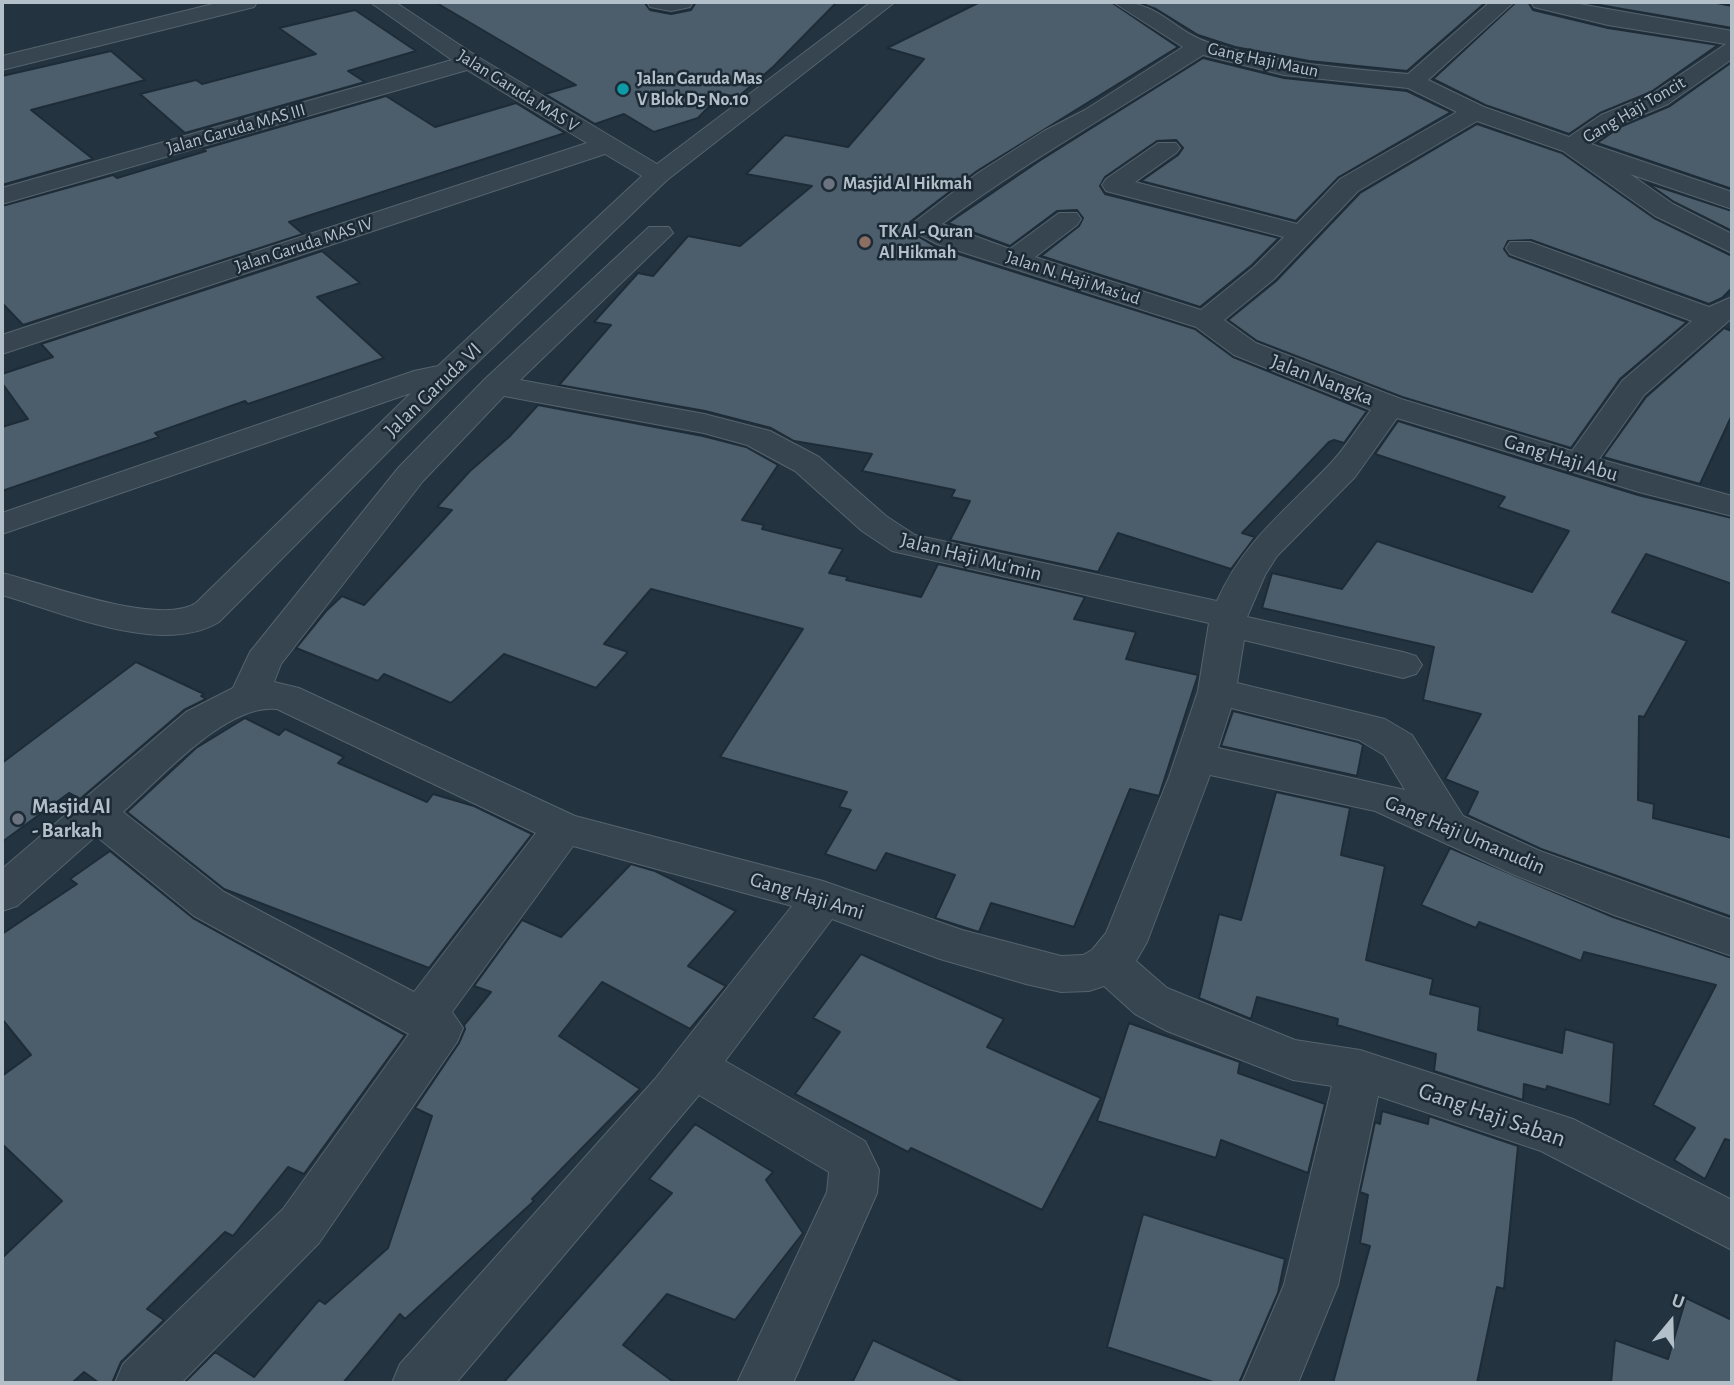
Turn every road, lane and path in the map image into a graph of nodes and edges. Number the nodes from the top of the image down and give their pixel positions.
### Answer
1 (172, 2) edge
2 (246, 2) edge
3 (381, 2) edge
4 (658, 2) edge
5 (682, 2) edge
6 (884, 2) edge
7 (1124, 2) edge
8 (1499, 2) edge
9 (1542, 2) edge
10 (1732, 38) edge
11 (8, 40) edge
12 (1199, 47) junction
13 (1732, 48) edge
14 (470, 62) junction
15 (2, 63) edge
16 (1413, 81) junction
17 (1475, 113) junction
18 (606, 145) junction
19 (1572, 146) junction
20 (1167, 148) dead end
21 (658, 175) junction
22 (2, 196) edge
23 (1732, 201) edge
24 (1068, 219) dead end
25 (659, 233) dead end
26 (1301, 233) junction
27 (1732, 244) edge
28 (1520, 248) dead end
29 (1015, 259) junction
30 (1722, 312) edge
31 (1206, 321) junction
32 (2, 345) edge
33 (447, 374) junction
34 (497, 385) junction
35 (1390, 406) junction
36 (1579, 464) junction
37 (1732, 506) edge
38 (2, 524) edge
39 (2, 584) edge
40 (1228, 620) junction
41 (1403, 665) dead end
42 (1217, 691) junction
43 (250, 695) junction
44 (1194, 757) junction
45 (95, 811) junction
46 (563, 828) junction
47 (1449, 828) junction
48 (2, 894) edge
49 (823, 898) junction
50 (1731, 937) edge
51 (1108, 963) junction
52 (421, 1018) junction
53 (693, 1067) junction
54 (1360, 1070) junction
55 (1732, 1226) edge
56 (143, 1383) edge
57 (420, 1383) edge
58 (765, 1383) edge
59 (1270, 1383) edge

1 - 11 street
2 - 15 street
3 - 14 street, Jalan Garuda MAS V
4 - 5 street
6 - 21 street, Jalan Garuda VI
7 - 12 street, Gang Haji Maun
8 - 16 street
9 - 10 street
12 - 16 street, Gang Haji Maun
12 - 29 street, Jalan N. Haji Mas'ud
13 - 19 street, Gang Haji Toncit
14 - 18 street, Jalan Garuda MAS V
14 - 22 street, Jalan Garuda MAS III
16 - 17 street
17 - 19 street
17 - 26 street
18 - 21 street, Jalan Garuda MAS V
18 - 32 street, Jalan Garuda MAS IV
19 - 23 street, Gang Haji Toncit
19 - 27 street
20 - 26 street
21 - 33 street, Jalan Garuda VI
24 - 29 street
25 - 34 street
26 - 31 street
28 - 30 street
29 - 31 street, Jalan N. Haji Mas'ud
30 - 36 street
31 - 35 street, Jalan Nangka
33 - 38 street
33 - 39 street, Jalan Garuda VI
34 - 40 street, Jalan Haji Mu'min
34 - 43 street
35 - 36 street, Gang Haji Abu
35 - 40 street, Jalan Nangka
36 - 37 street, Gang Haji Abu
40 - 41 street, Jalan Haji Mu'min
40 - 42 street, Jalan Nangka
42 - 44 street, Jalan Nangka
42 - 47 street
43 - 45 street
43 - 46 street, Gang Haji Ami
44 - 47 street, Gang Haji Umanudin
44 - 51 street, Jalan Nangka
45 - 48 street
45 - 52 street
46 - 49 street, Gang Haji Ami
46 - 52 street
47 - 50 street, Gang Haji Umanudin
49 - 51 street, Gang Haji Ami
49 - 53 street
51 - 54 street
52 - 56 street
53 - 57 street
53 - 58 street
54 - 55 street, Gang Haji Saban
54 - 59 street

